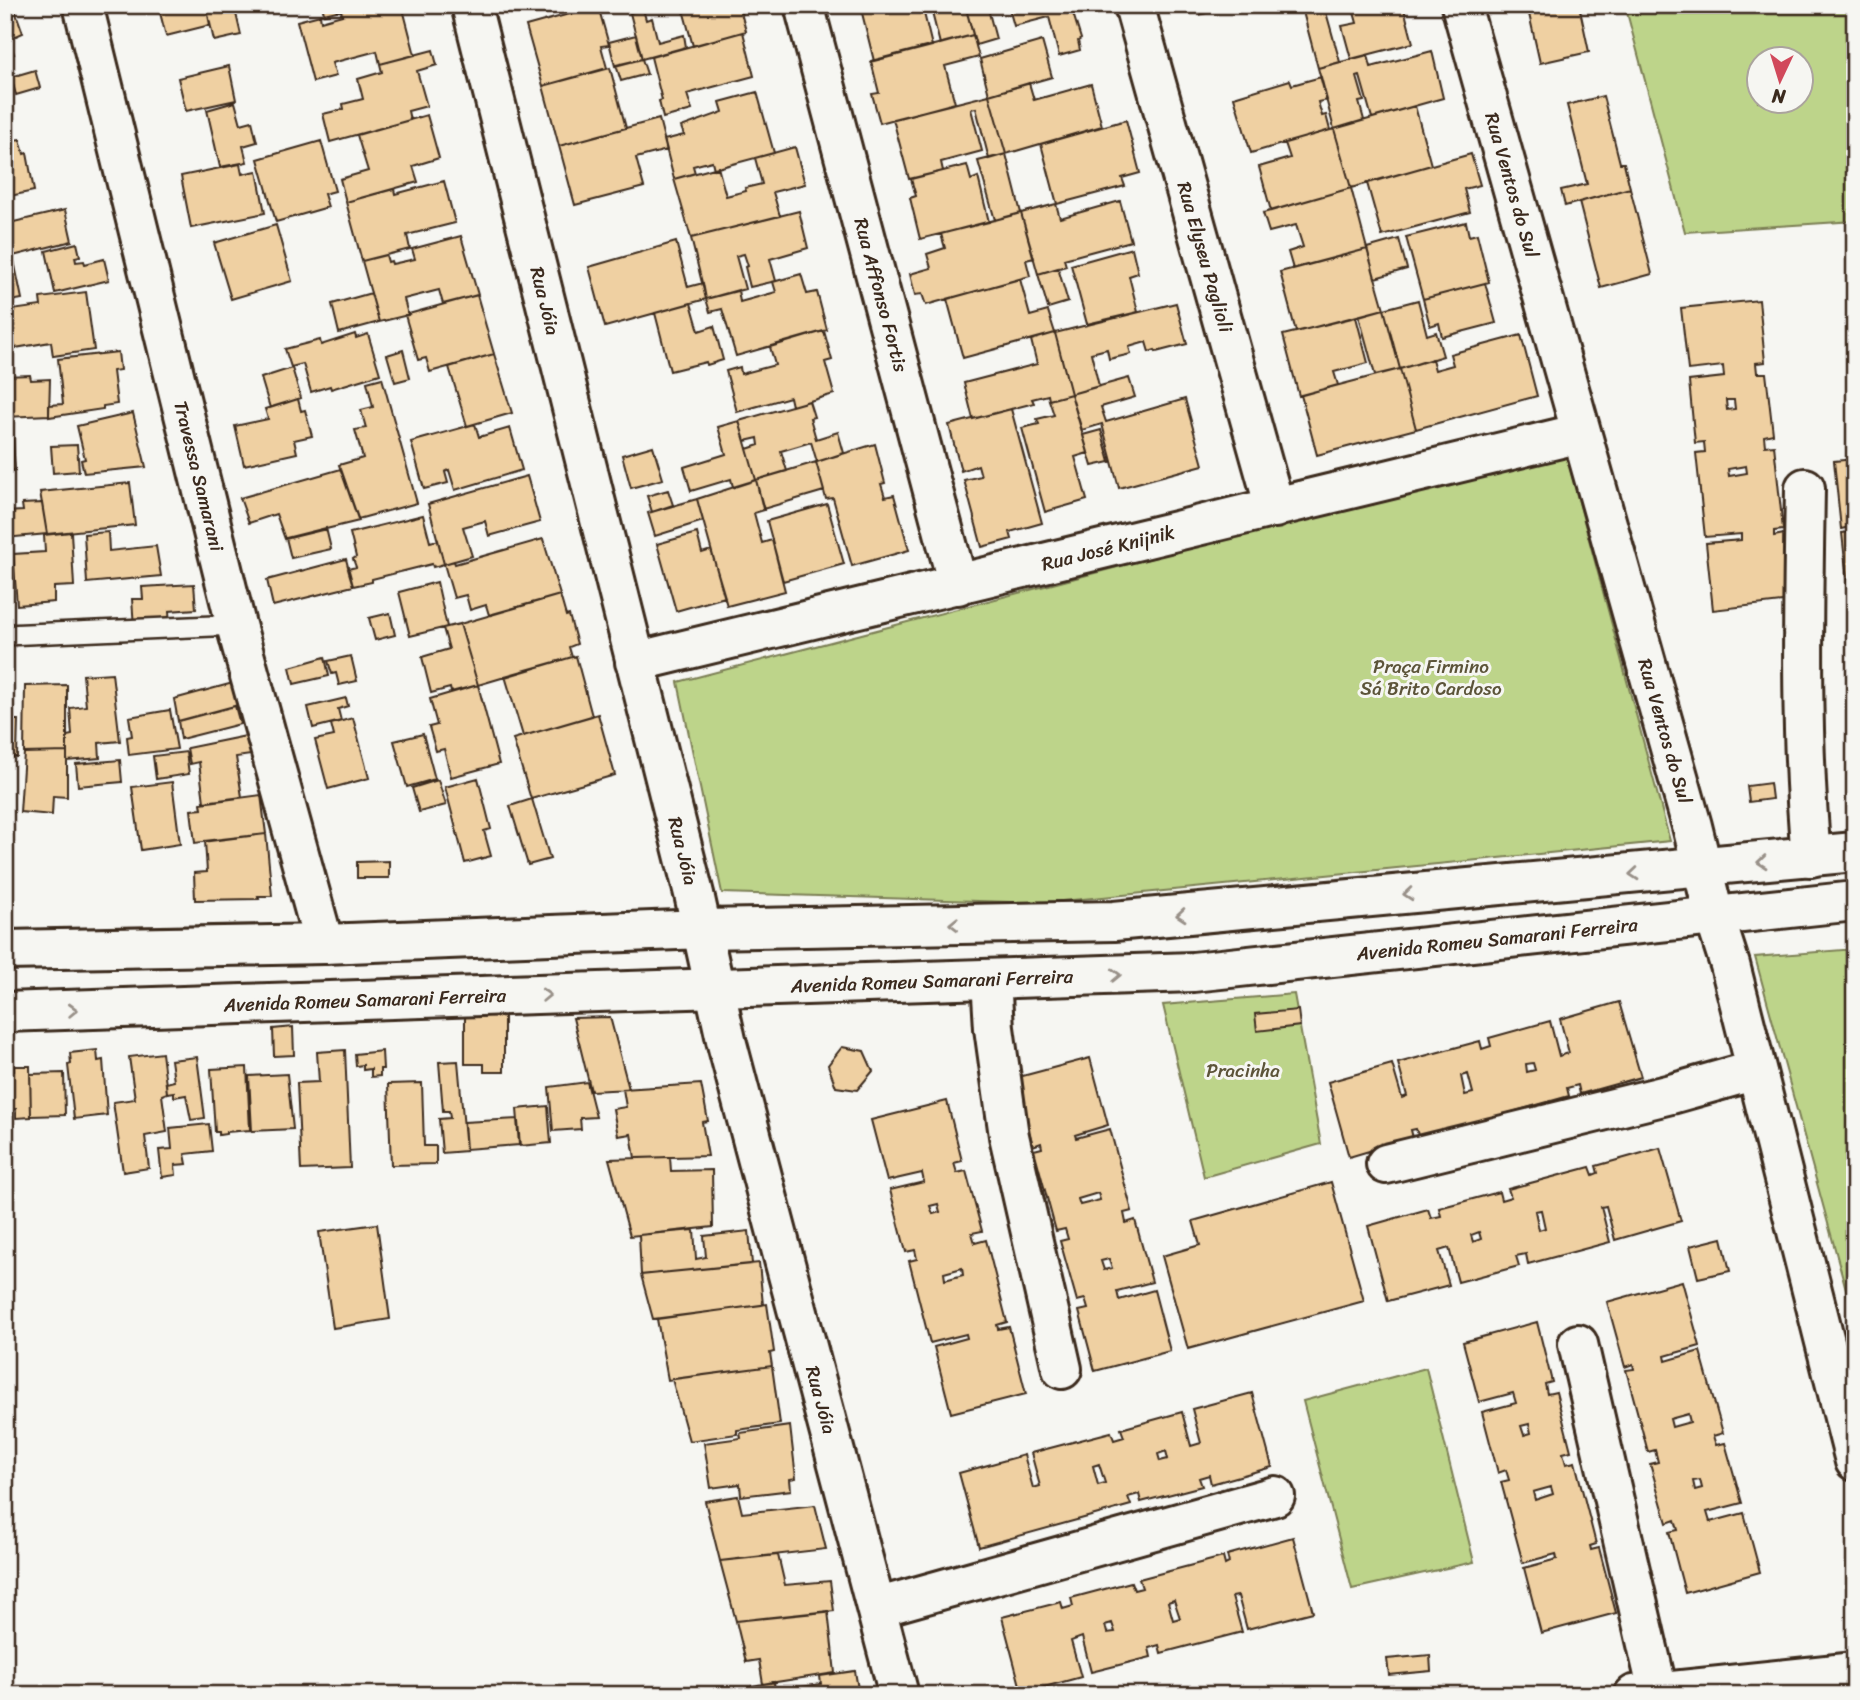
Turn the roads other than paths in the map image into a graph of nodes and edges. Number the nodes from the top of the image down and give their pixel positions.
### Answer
1 (83, 5) edge
2 (471, 5) edge
3 (804, 5) edge
4 (1135, 5) edge
5 (1461, 5) edge
6 (1581, 433) junction
7 (1805, 488) dead end
8 (1275, 508) junction
9 (958, 585) junction
10 (236, 625) junction
11 (5, 635) edge
12 (635, 662) junction
13 (1855, 852) edge
14 (1811, 857) junction
15 (1702, 867) junction
16 (1855, 901) edge
17 (1714, 915) junction
18 (703, 929) junction
19 (324, 944) junction
20 (5, 950) edge
21 (991, 979) junction
22 (714, 989) junction
23 (5, 1012) edge
24 (1756, 1070) junction
25 (1386, 1164) dead end
26 (1578, 1344) dead end
27 (1062, 1369) dead end
28 (1855, 1461) edge
29 (1275, 1496) dead end
30 (876, 1608) junction
31 (1855, 1672) edge
32 (1645, 1693) edge
33 (899, 1695) edge

1 - 10 street, Travessa Samarani
2 - 12 street, Rua Jóia
3 - 9 street, Rua Affonso Fortis
4 - 8 street, Rua Elyseu Paglioli
5 - 6 street, Rua Ventos do Sul
6 - 8 street, Rua José Knijnik
6 - 15 street, Rua Ventos do Sul
7 - 14 street
8 - 9 street, Rua José Knijnik
9 - 12 street, Rua José Knijnik
10 - 11 lane
10 - 19 street, Travessa Samarani
12 - 18 street, Rua Jóia
13 - 14 street
14 -> 15 street
15 - 17 street, Rua Ventos do Sul
15 -> 18 street
16 - 17 street, Avenida Romeu Samarani Ferreira
21 -> 17 street, Avenida Romeu Samarani Ferreira
17 - 24 street, Rua Ventos do Sul
18 - 19 street
18 - 22 street, Rua Jóia
19 - 20 street
21 - 22 street, Avenida Romeu Samarani Ferreira
21 - 27 street
23 -> 22 street, Avenida Romeu Samarani Ferreira
22 - 30 street, Rua Jóia
24 - 25 street
24 - 28 street, Rua Ventos do Sul
26 - 32 street
29 - 30 street
30 - 33 street, Rua Jóia
31 - 32 street

